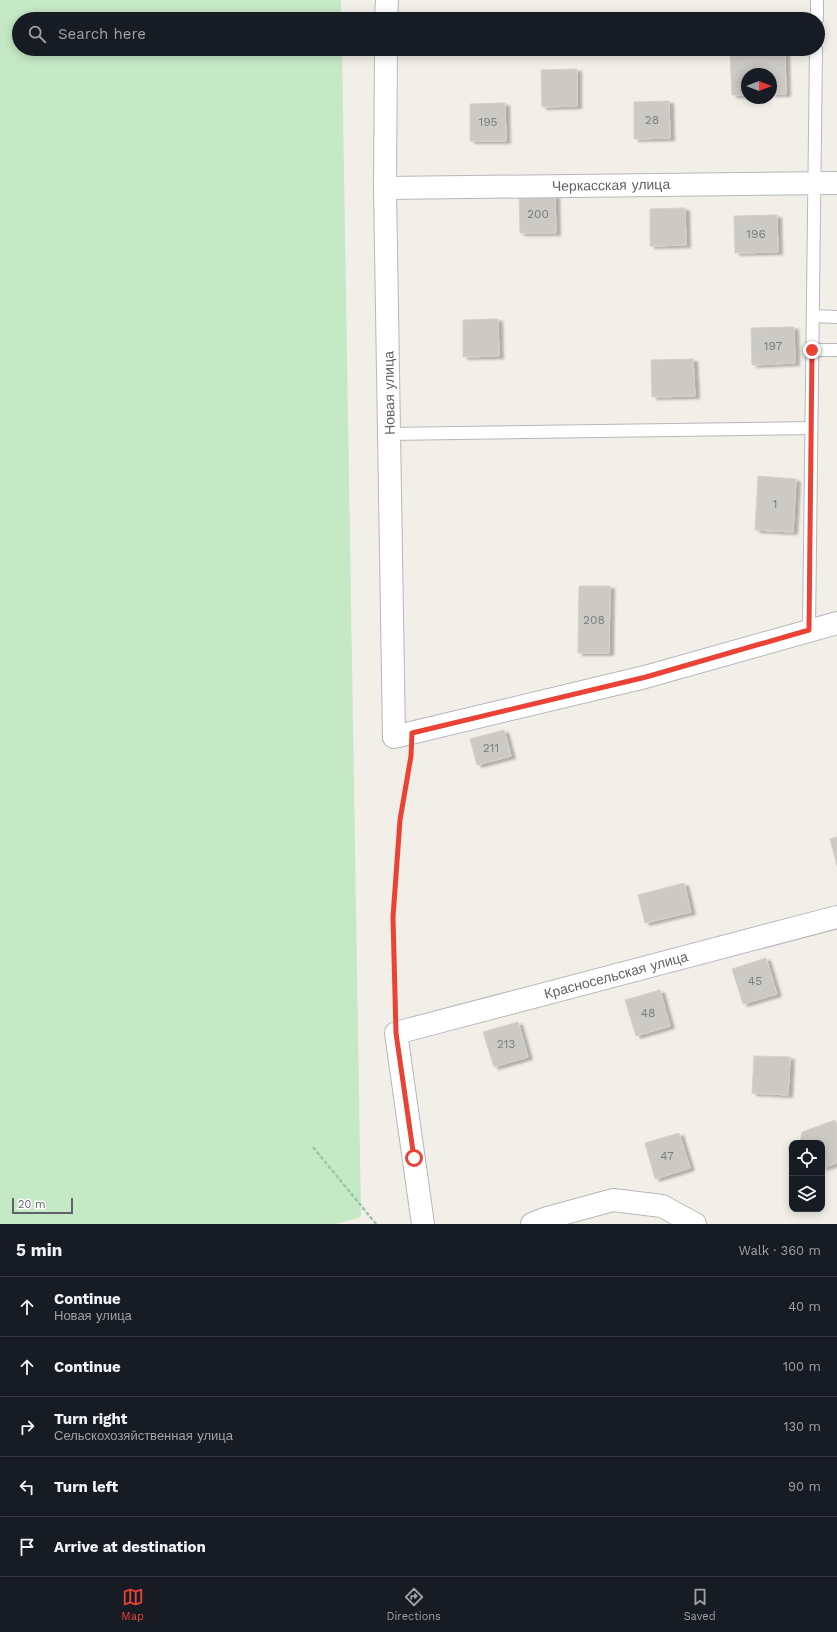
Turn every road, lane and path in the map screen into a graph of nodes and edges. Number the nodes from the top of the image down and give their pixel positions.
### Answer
1 (387, 0) edge
2 (817, 0) edge
3 (386, 12) edge
4 (817, 12) edge
5 (386, 56) edge
6 (816, 56) edge
7 (815, 183) junction
8 (837, 183) edge
9 (385, 188) junction
10 (813, 316) junction
11 (837, 317) edge
12 (812, 350) junction
13 (837, 350) edge
14 (811, 428) junction
15 (389, 434) junction
16 (837, 623) edge
17 (809, 630) junction
18 (403, 735) junction
19 (837, 917) edge
20 (396, 1033) junction
21 (313, 1147) dead end
22 (376, 1224) edge
23 (423, 1224) edge
24 (532, 1224) edge
25 (695, 1224) edge

1 - 3 street
2 - 4 lane
5 - 9 street, Новая улица
6 - 7 lane
7 - 8 street, Черкасская улица
7 - 9 street, Черкасская улица
7 - 10 lane
9 - 15 street, Новая улица
10 - 11 lane
10 - 12 lane
12 - 13 lane
12 - 14 lane
14 - 15 lane
14 - 17 lane
15 - 18 street, Новая улица
16 - 17 street
17 - 18 street
18 - 20 path
19 - 20 street, Красносельская улица
20 - 23 street
21 - 22 path
24 - 25 street

